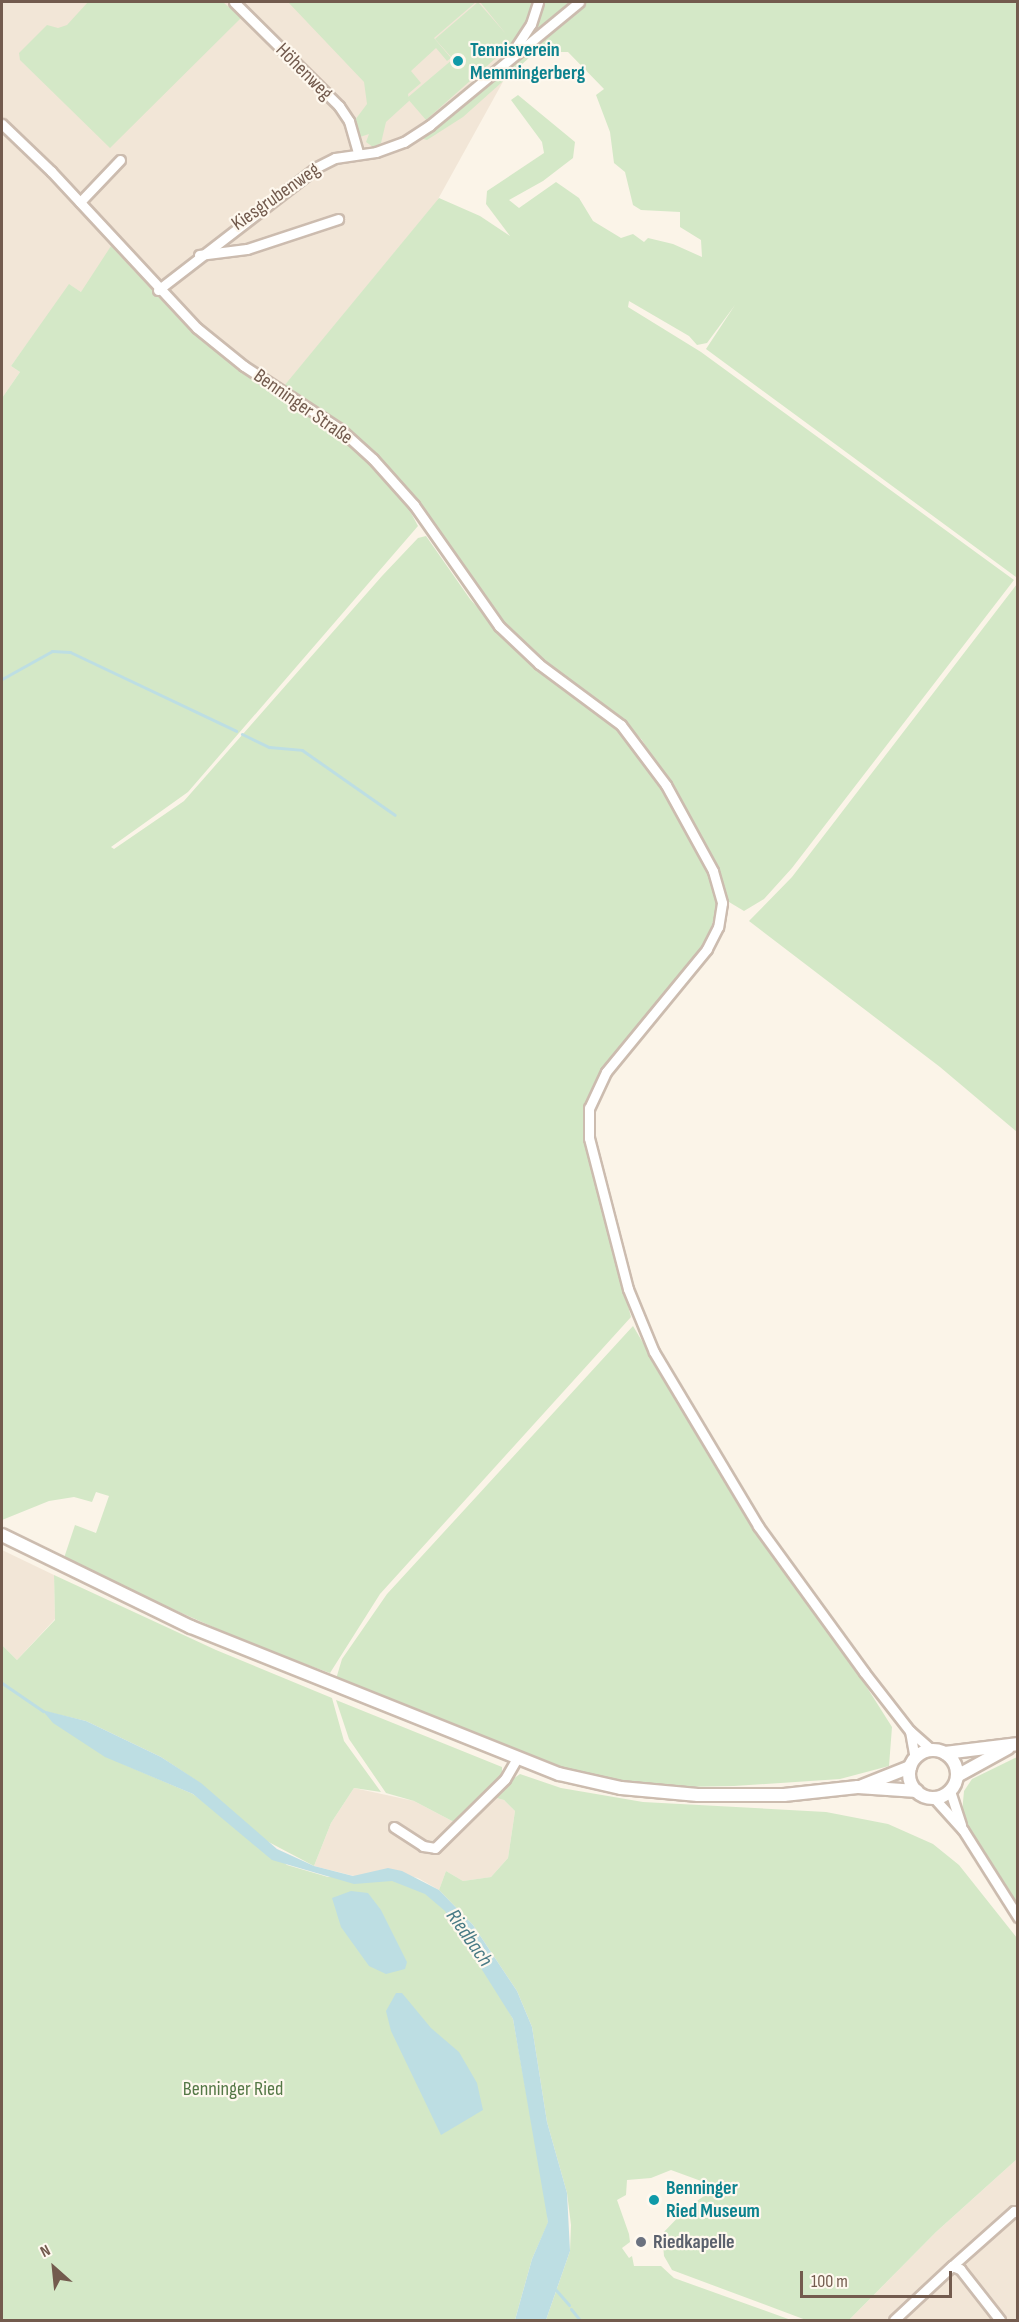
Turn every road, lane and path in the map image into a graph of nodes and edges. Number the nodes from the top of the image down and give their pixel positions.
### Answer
1 (234, 2) edge
2 (538, 2) edge
3 (579, 2) edge
4 (509, 56) junction
5 (2, 124) edge
6 (358, 152) junction
7 (120, 160) dead end
8 (80, 202) junction
9 (339, 219) dead end
10 (200, 255) junction
11 (158, 290) junction
12 (2, 1535) edge
13 (910, 1731) junction
14 (1014, 1745) edge
15 (932, 1750) junction
16 (945, 1753) junction
17 (516, 1760) junction
18 (913, 1762) junction
19 (957, 1776) junction
20 (858, 1788) junction
21 (917, 1791) junction
22 (950, 1791) junction
23 (934, 1798) junction
24 (394, 1827) dead end
25 (963, 1830) junction
26 (1017, 1917) edge
27 (1017, 2213) edge
28 (950, 2268) junction
29 (894, 2320) edge
30 (1000, 2320) edge

1 - 6 street, Höhenweg
2 - 4 street
3 - 4 street, Kiesgrubenweg
4 - 6 street, Kiesgrubenweg
5 - 8 street, Benninger Straße
6 - 10 street, Kiesgrubenweg
7 - 8 street
8 - 11 street, Benninger Straße
9 - 10 street
10 - 11 street, Kiesgrubenweg
11 - 13 street, Benninger Straße
12 - 17 main road
13 - 15 street
13 - 18 street
14 - 16 main road
14 - 19 main road
15 - 16 main road
15 - 18 main road
16 - 19 main road
17 - 20 main road
17 - 24 street
18 - 20 main road
18 - 21 main road
19 - 22 main road
20 - 21 main road
21 - 23 main road
22 - 23 main road
22 - 25 street
23 - 25 street
25 - 26 street
27 - 28 street
28 - 29 street
28 - 30 street

